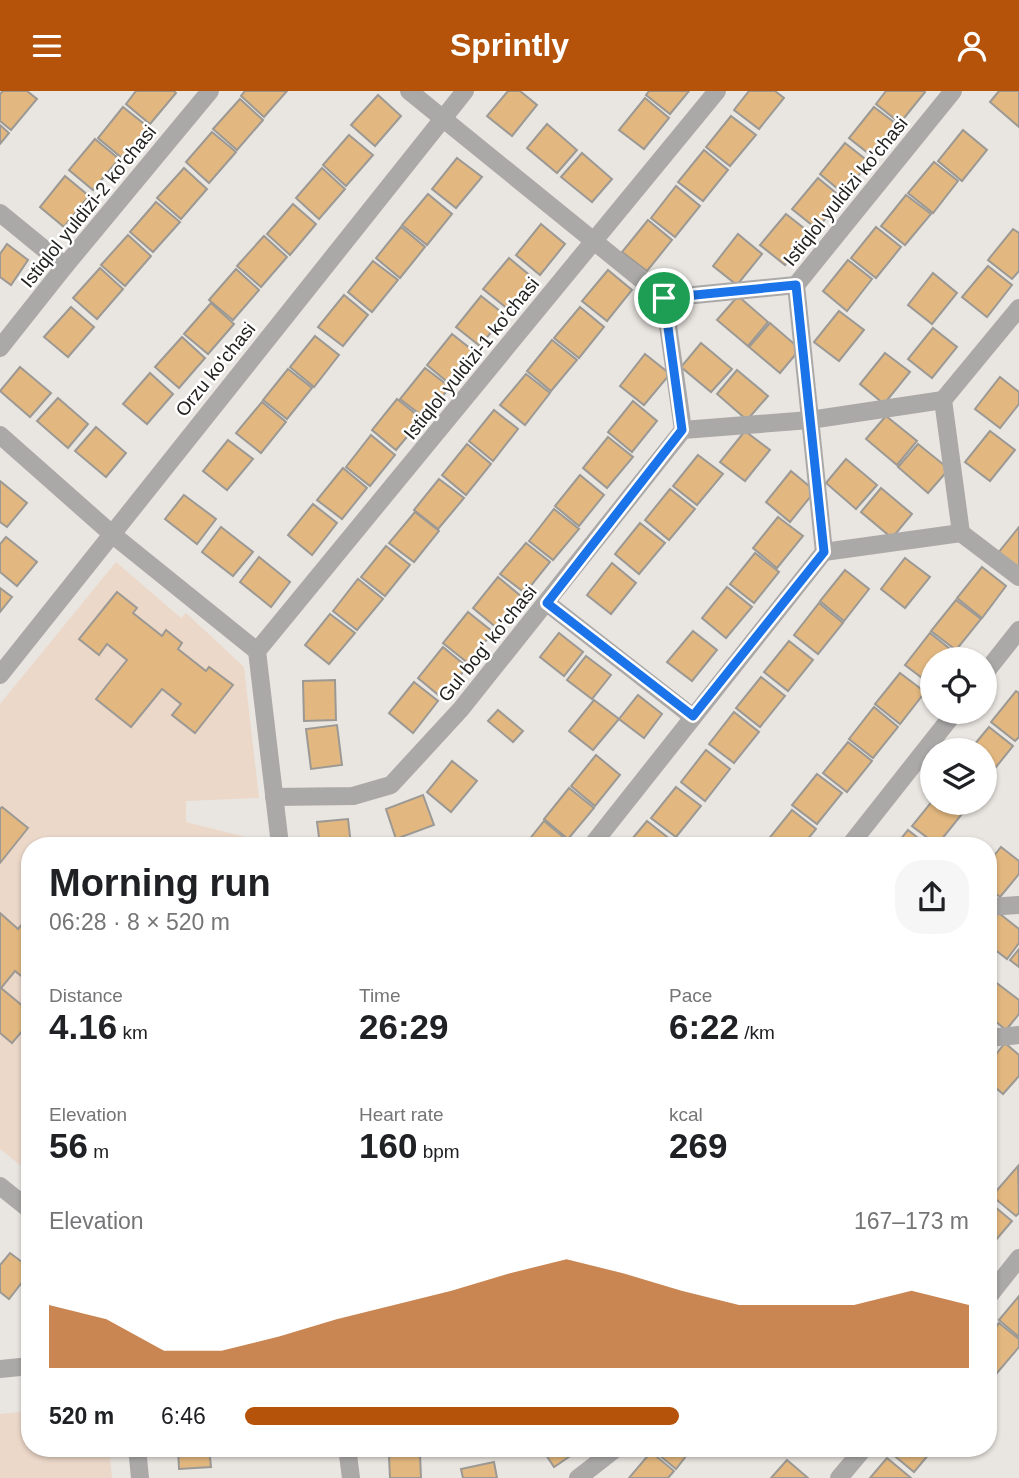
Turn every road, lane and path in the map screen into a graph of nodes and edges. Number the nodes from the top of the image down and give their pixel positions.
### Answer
1 (210, 91) edge
2 (408, 91) edge
3 (465, 91) edge
4 (717, 91) edge
5 (953, 91) edge
6 (443, 118) junction
7 (0, 212) edge
8 (593, 241) junction
9 (65, 266) junction
10 (796, 285) junction
11 (664, 298) junction
12 (1019, 308) edge
13 (0, 348) edge
14 (943, 400) junction
15 (810, 420) junction
16 (682, 430) junction
17 (0, 435) edge
18 (961, 533) junction
19 (113, 535) junction
20 (824, 552) junction
21 (1019, 577) edge
22 (547, 603) junction
23 (1019, 630) edge
24 (257, 651) junction
25 (997, 658) edge
26 (0, 675) edge
27 (693, 716) junction
28 (946, 724) edge
29 (274, 797) junction
30 (279, 837) edge
31 (598, 837) edge
32 (856, 837) edge
33 (1019, 905) edge
34 (997, 906) edge
35 (1019, 1035) edge
36 (997, 1037) edge
37 (0, 1186) edge
38 (21, 1203) edge
39 (1019, 1258) edge
40 (997, 1286) edge
41 (21, 1367) edge
42 (0, 1369) edge
43 (138, 1457) edge
44 (348, 1457) edge
45 (605, 1457) edge
46 (857, 1457) edge
47 (140, 1478) edge
48 (351, 1478) edge
49 (579, 1478) edge
50 (839, 1478) edge

1 - 9 street, Istiqlol yuldizi-2 ko'chasi
2 - 6 street
3 - 6 street, Orzu ko'chasi
4 - 8 street, Istiqlol yuldizi-1 ko'chasi
5 - 10 street, Istiqlol yuldizi ko'chasi
6 - 8 street
6 - 19 street, Orzu ko'chasi
7 - 9 street
8 - 11 street
8 - 24 street, Istiqlol yuldizi-1 ko'chasi
9 - 13 street, Istiqlol yuldizi-2 ko'chasi
10 - 11 street
10 - 15 street
11 - 16 street
12 - 14 street
14 - 15 street
14 - 18 street
15 - 16 street
15 - 20 street
16 - 22 street, Gul bog' ko'chasi
17 - 19 street
18 - 20 street
18 - 21 street
19 - 24 street
19 - 26 street, Orzu ko'chasi
20 - 27 street
22 - 27 street
22 - 29 street, Gul bog' ko'chasi
23 - 25 street
24 - 29 street
27 - 31 street
28 - 32 street
29 - 30 street
33 - 34 street
35 - 36 street
37 - 38 street
39 - 40 street
41 - 42 street
43 - 47 street
44 - 48 street
45 - 49 street
46 - 50 street

